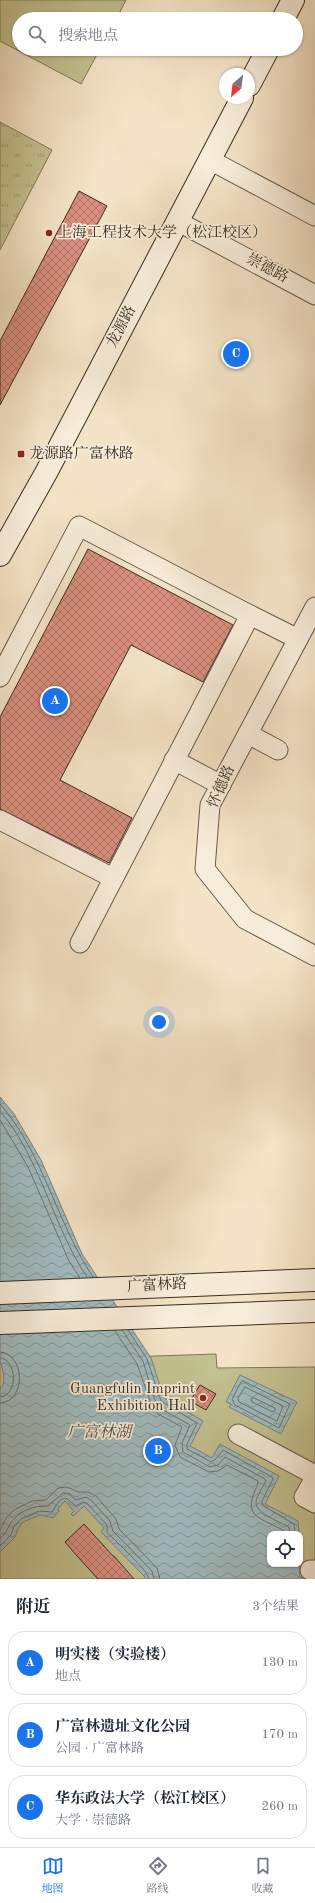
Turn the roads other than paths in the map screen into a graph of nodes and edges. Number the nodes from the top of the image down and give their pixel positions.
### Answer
1 (293, 0) edge
2 (287, 12) edge
3 (264, 56) edge
4 (255, 74) edge
5 (239, 104) edge
6 (210, 160) junction
7 (315, 216) edge
8 (177, 221) junction
9 (315, 294) edge
10 (0, 555) edge
11 (315, 607) edge
12 (250, 615) junction
13 (298, 639) junction
14 (0, 677) edge
15 (248, 734) junction
16 (278, 750) dead end
17 (174, 760) junction
18 (221, 785) junction
19 (0, 820) edge
20 (113, 878) junction
21 (80, 943) dead end
22 (315, 956) edge
23 (315, 1280) edge
24 (0, 1294) edge
25 (315, 1311) edge
26 (0, 1323) edge
27 (238, 1434) dead end
28 (315, 1475) edge
29 (315, 1478) edge
30 (315, 1503) edge

1 - 2 main road
3 - 4 main road
5 - 6 main road, 龙源路
6 - 7 street
6 - 8 main road, 龙源路
8 - 9 street, 崇德路
8 - 10 main road, 龙源路
11 - 13 street, 怀德路
12 - 13 street
12 - 14 street
12 - 17 street
13 - 15 street, 怀德路
15 - 16 street
15 - 18 street, 怀德路
17 - 18 street
17 - 20 street
18 - 22 street, 怀德路
19 - 20 street
20 - 21 street
23 - 24 main road, 广富林路
25 - 26 main road, 广富林路
27 - 28 street
29 - 30 street

